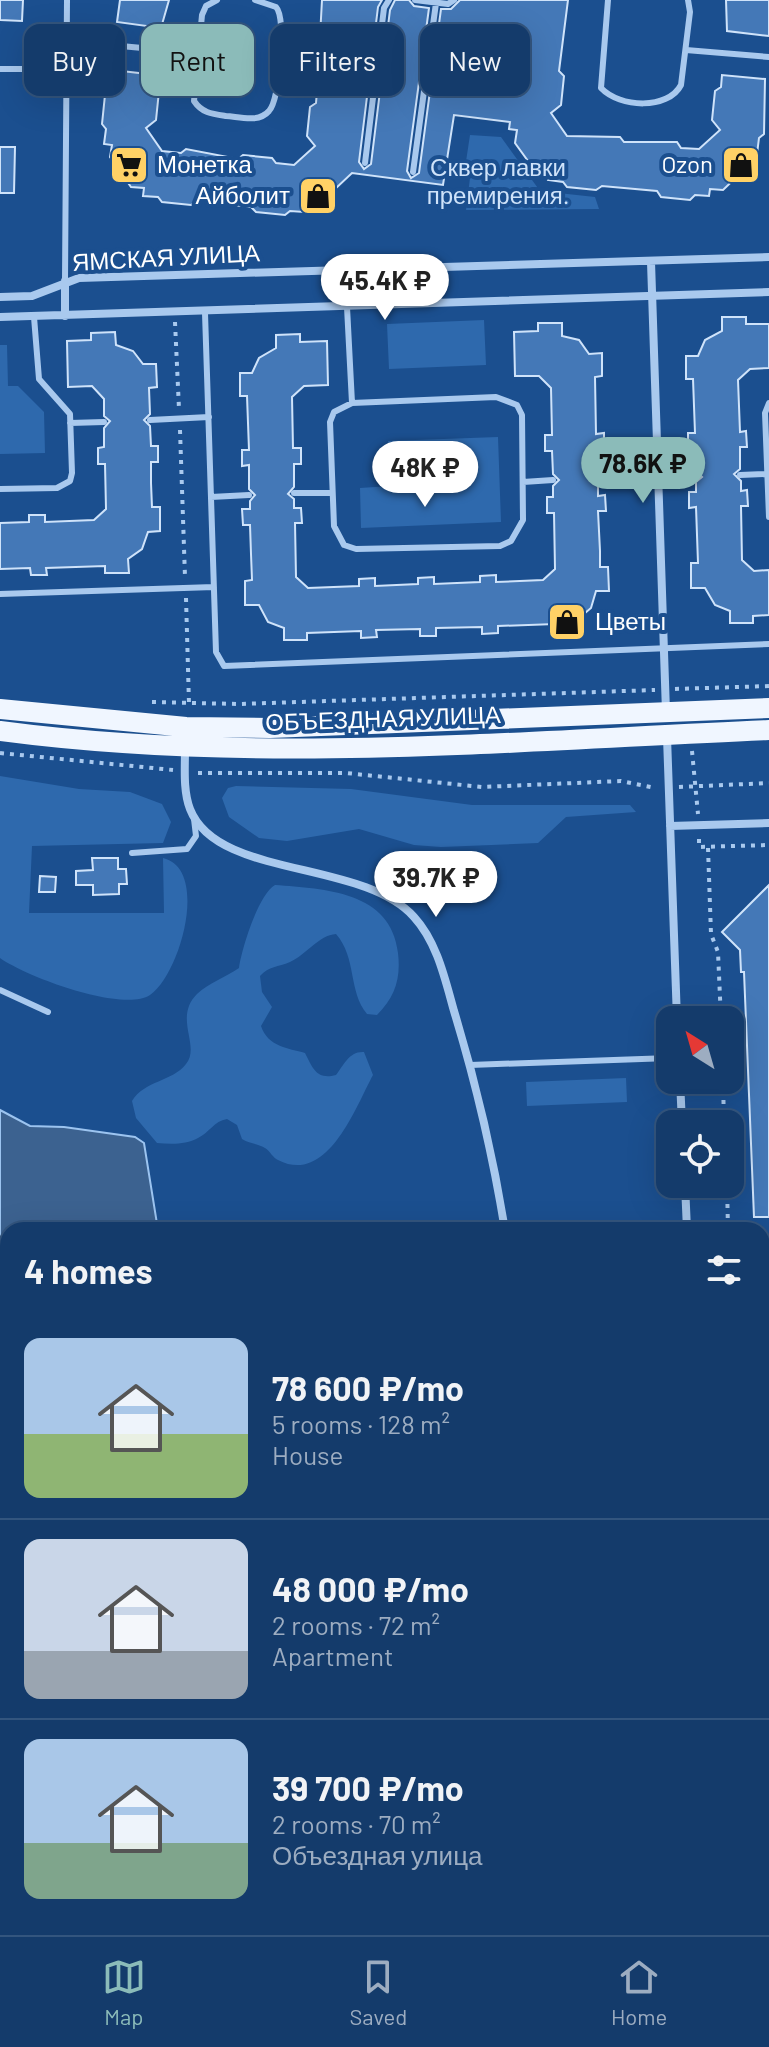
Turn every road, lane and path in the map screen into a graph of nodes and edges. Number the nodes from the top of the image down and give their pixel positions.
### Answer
1 (67, 0) edge
2 (217, 0) edge
3 (255, 0) edge
4 (389, 0) edge
5 (417, 0) edge
6 (454, 0) edge
7 (608, 0) edge
8 (688, 0) edge
9 (436, 3) junction
10 (67, 24) edge
11 (201, 24) edge
12 (686, 50) junction
13 (769, 57) edge
14 (0, 69) edge
15 (24, 69) edge
16 (67, 96) edge
17 (195, 96) edge
18 (365, 163) dead end
19 (413, 172) dead end
20 (769, 257) edge
21 (651, 262) junction
22 (65, 281) junction
23 (769, 292) edge
24 (0, 297) edge
25 (652, 297) junction
26 (347, 307) junction
27 (205, 313) junction
28 (174, 314) junction
29 (65, 316) junction
30 (0, 317) edge
31 (34, 317) junction
32 (352, 403) junction
33 (769, 403) edge
34 (209, 417) junction
35 (179, 418) junction
36 (150, 420) dead end
37 (104, 422) dead end
38 (70, 423) junction
39 (766, 474) junction
40 (740, 475) dead end
41 (696, 476) dead end
42 (658, 477) junction
43 (598, 479) dead end
44 (553, 480) dead end
45 (523, 482) junction
46 (0, 489) edge
47 (294, 493) dead end
48 (332, 493) junction
49 (249, 495) dead end
50 (211, 497) junction
51 (769, 517) edge
52 (214, 587) junction
53 (185, 588) junction
54 (0, 594) edge
55 (769, 644) edge
56 (663, 648) junction
57 (769, 686) edge
58 (665, 690) junction
59 (150, 702) dead end
60 (189, 704) junction
61 (769, 708) edge
62 (0, 709) edge
63 (666, 713) junction
64 (186, 727) junction
65 (769, 730) edge
66 (0, 731) edge
67 (667, 734) junction
68 (185, 749) junction
69 (0, 753) edge
70 (185, 772) junction
71 (769, 783) edge
72 (668, 788) junction
73 (193, 815) junction
74 (769, 823) edge
75 (670, 826) junction
76 (708, 847) dead end
77 (132, 853) dead end
78 (0, 990) edge
79 (676, 1006) edge
80 (720, 1006) edge
81 (48, 1012) dead end
82 (656, 1058) edge
83 (470, 1065) junction
84 (686, 1198) edge
85 (727, 1198) edge
86 (503, 1222) edge
87 (687, 1222) edge
88 (728, 1222) edge

1 - 10 lane
2 - 11 lane
3 - 17 lane
4 - 18 lane
5 - 9 lane
6 - 9 lane
7 - 12 lane
8 - 12 lane
9 - 19 lane
12 - 13 lane
14 - 15 lane
16 - 22 lane
20 - 21 street, ЯМСКАЯ УЛИЦА
21 - 22 street, ЯМСКАЯ УЛИЦА
21 - 25 street
22 - 24 street, ЯМСКАЯ УЛИЦА
22 - 29 street
23 - 25 street
25 - 26 street
25 - 42 street
26 - 27 street
26 - 32 lane
27 - 28 street
27 - 34 lane
28 - 29 street
28 - 35 path
29 - 31 street
30 - 31 street
31 - 38 lane
32 - 45 lane
32 - 48 lane
33 - 39 lane
34 - 35 lane
34 - 50 lane
35 - 36 lane
35 - 53 path
37 - 38 lane
38 - 46 lane
39 - 40 lane
39 - 51 lane
41 - 42 lane
42 - 43 lane
42 - 56 street
44 - 45 lane
45 - 48 lane
47 - 48 lane
49 - 50 lane
50 - 52 lane
52 - 53 lane
52 - 56 lane
53 - 54 lane
53 - 60 path
55 - 56 lane
56 - 58 street
57 - 58 path
58 - 60 path
58 - 63 street
59 - 60 path
61 - 63 main road, ОБЪЕЗДНАЯ УЛИЦА
62 - 64 main road, ОБЪЕЗДНАЯ УЛИЦА
63 - 64 main road, ОБЪЕЗДНАЯ УЛИЦА
63 - 67 main road
64 - 68 main road
65 - 67 main road, ОБЪЕЗДНАЯ УЛИЦА
66 - 68 main road, ОБЪЕЗДНАЯ УЛИЦА
67 - 68 main road, ОБЪЕЗДНАЯ УЛИЦА
67 - 72 street
68 - 70 street
69 - 70 path
70 - 72 path
70 - 73 street
71 - 72 path
72 - 75 street
73 - 77 lane
73 - 83 street
74 - 75 street
75 - 79 street
76 - 80 path
78 - 81 lane
82 - 83 lane
83 - 86 street
84 - 87 street
85 - 88 path

